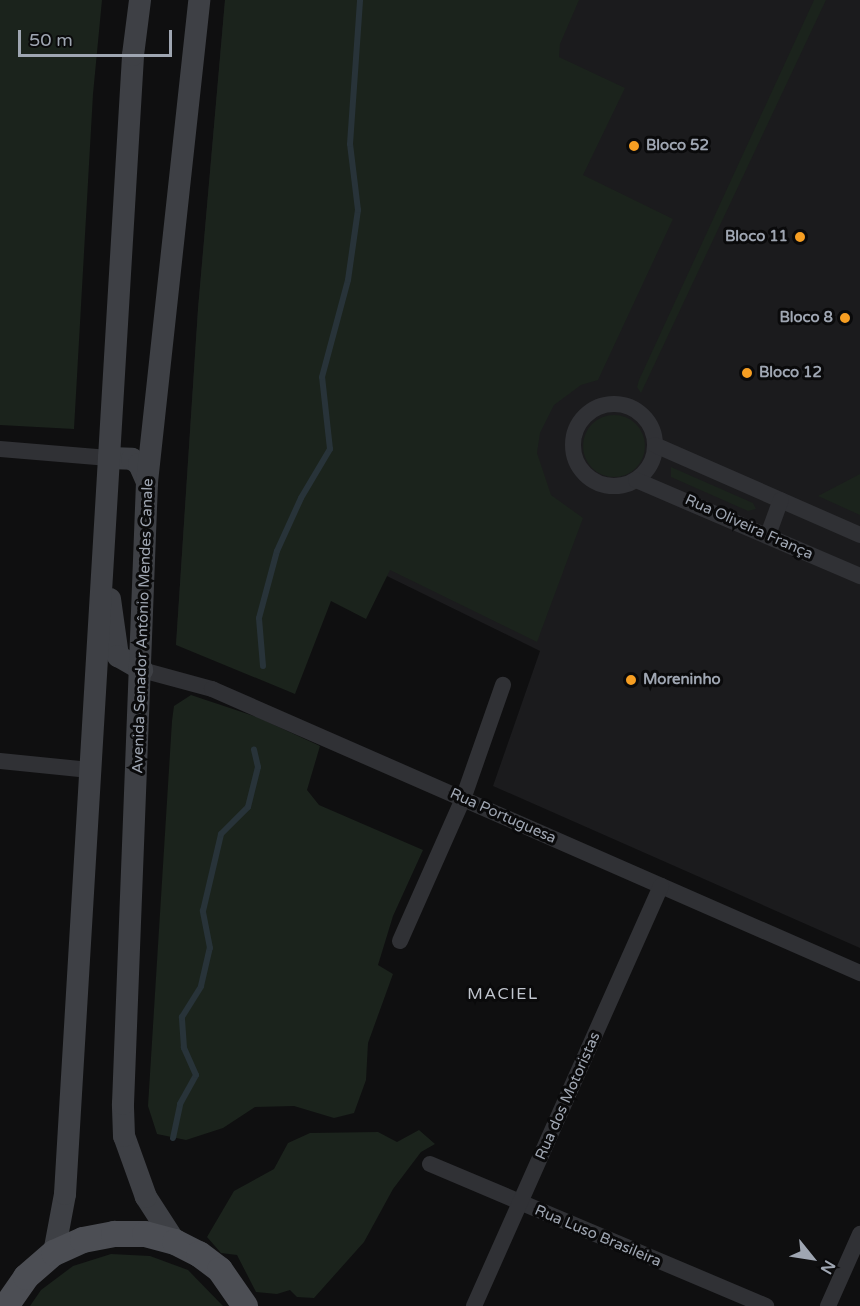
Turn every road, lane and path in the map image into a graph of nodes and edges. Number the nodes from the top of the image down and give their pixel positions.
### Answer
1 (140, 0) edge
2 (199, 0) edge
3 (655, 445) junction
4 (0, 448) edge
5 (109, 458) junction
6 (636, 480) junction
7 (147, 483) junction
8 (781, 500) junction
9 (768, 535) junction
10 (860, 535) edge
11 (103, 572) junction
12 (860, 576) edge
13 (142, 670) junction
14 (502, 685) dead end
15 (0, 760) edge
16 (90, 770) junction
17 (463, 799) junction
18 (661, 886) junction
19 (400, 941) dead end
20 (860, 973) edge
21 (430, 1164) dead end
22 (520, 1203) junction
23 (860, 1234) edge
24 (175, 1242) junction
25 (54, 1254) junction
26 (26, 1277) junction
27 (0, 1286) edge
28 (6, 1306) edge
29 (246, 1306) edge
30 (474, 1306) edge
31 (766, 1306) edge
32 (828, 1306) edge

1 - 5 main road
2 - 7 main road, Avenida Senador Antônio Mendes Canale
3 - 6 street
3 - 6 street
3 - 8 street
4 - 5 street
5 - 7 main road
5 - 11 main road
6 - 9 street, Rua Oliveira França
7 - 13 main road, Avenida Senador Antônio Mendes Canale
8 - 9 street
8 - 10 street
9 - 12 street, Rua Oliveira França
11 - 13 main road
11 - 16 main road
13 - 17 street, Rua Portuguesa
13 - 24 main road, Avenida Senador Antônio Mendes Canale
14 - 17 street
15 - 16 street
16 - 25 main road
17 - 18 street, Rua Portuguesa
17 - 19 street
18 - 20 street, Rua Portuguesa
18 - 22 street, Rua dos Motoristas
21 - 22 street, Rua Luso Brasileira
22 - 30 street, Rua dos Motoristas
22 - 31 street, Rua Luso Brasileira
23 - 32 street
24 - 25 main road
24 - 29 main road
25 - 26 main road
26 - 27 main road
26 - 28 main road

